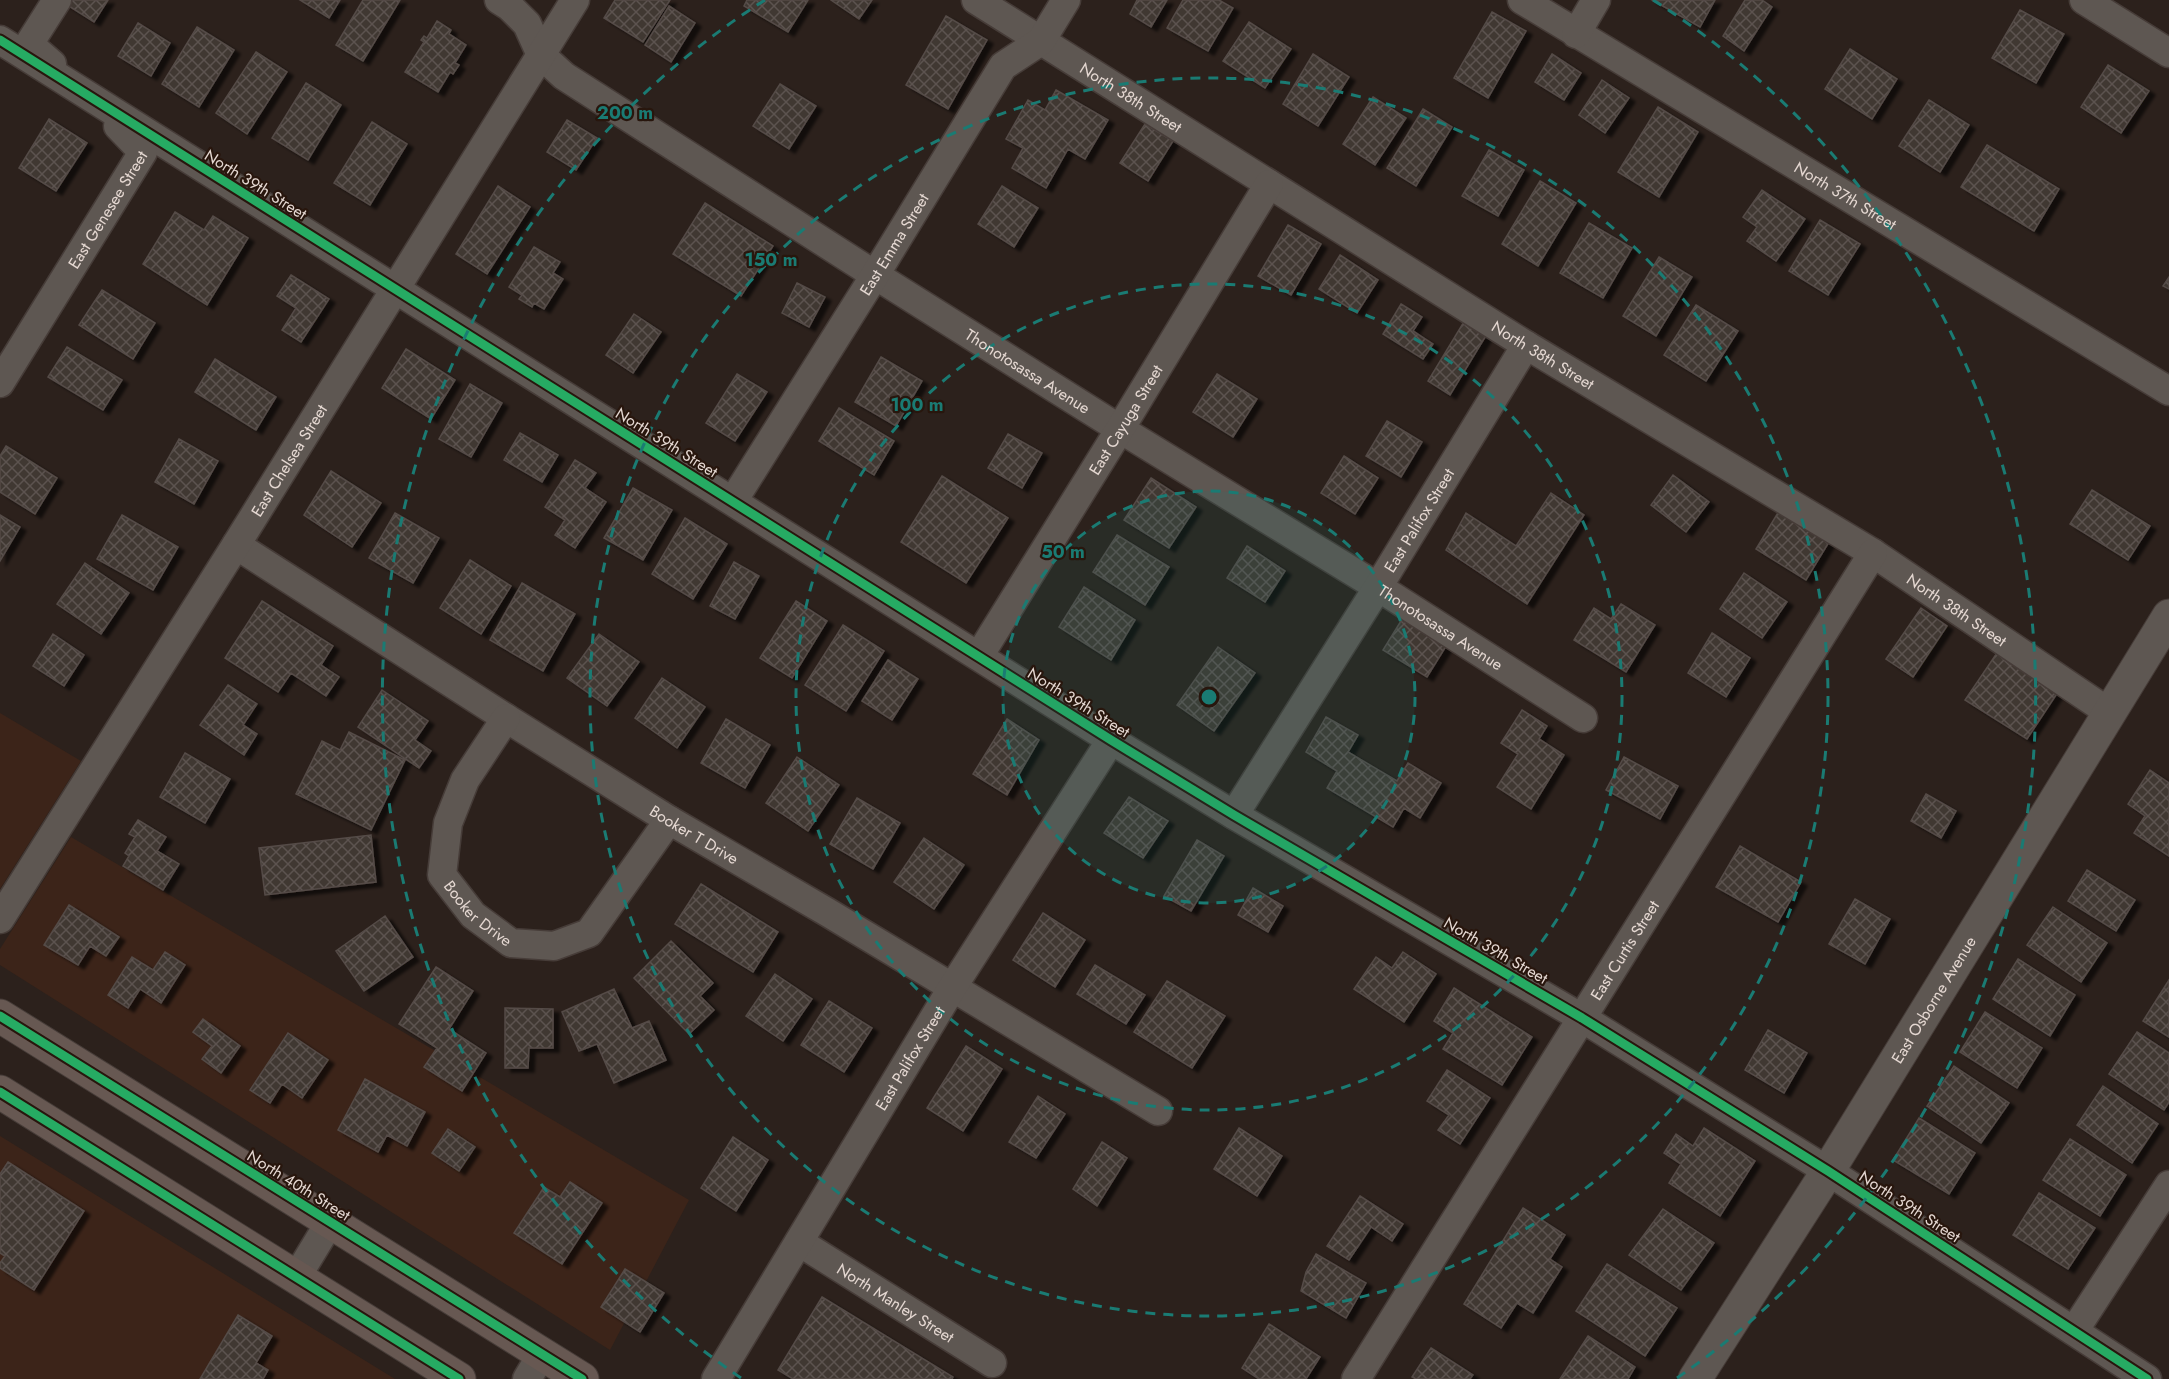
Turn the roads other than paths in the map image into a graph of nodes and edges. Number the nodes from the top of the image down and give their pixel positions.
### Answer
1 (57, 0) edge
2 (499, 0) edge
3 (575, 0) edge
4 (976, 0) edge
5 (1066, 0) edge
6 (1522, 0) edge
7 (1596, 0) edge
8 (2084, 0) edge
9 (1576, 33) junction
10 (0, 40) edge
11 (1041, 41) junction
12 (2169, 53) edge
13 (541, 55) junction
14 (87, 95) junction
15 (1269, 184) junction
16 (875, 275) junction
17 (396, 290) junction
18 (1526, 345) junction
19 (0, 383) edge
20 (2169, 391) edge
21 (1120, 429) junction
22 (733, 501) junction
23 (236, 545) junction
24 (1873, 553) junction
25 (1378, 587) junction
26 (2169, 616) edge
27 (979, 656) junction
28 (2110, 713) junction
29 (506, 718) junction
30 (1582, 718) dead end
31 (1111, 740) junction
32 (1234, 815) junction
33 (669, 820) junction
34 (0, 920) edge
35 (952, 988) junction
36 (0, 1016) edge
37 (1582, 1018) junction
38 (0, 1092) edge
39 (1158, 1111) dead end
40 (1828, 1170) junction
41 (2169, 1185) edge
42 (330, 1222) junction
43 (799, 1242) junction
44 (296, 1278) junction
45 (2074, 1331) junction
46 (992, 1363) dead end
47 (535, 1366) edge
48 (459, 1379) edge
49 (582, 1379) edge
50 (716, 1379) edge
51 (1356, 1379) edge
52 (1695, 1379) edge
53 (2147, 1379) edge

1 - 14 street, East Genesee Street
2 - 13 street, Thonotosassa Avenue
3 - 13 street, East Chelsea Street
4 - 11 street, North 38th Street
5 - 11 street, East Emma Street
6 - 9 street, North 37th Street
7 - 9 street
8 - 12 street
9 - 20 street, North 37th Street
10 - 14 street, North 39th Street
11 - 15 street, North 38th Street
11 - 16 street, East Emma Street
13 - 16 street, Thonotosassa Avenue
13 - 17 street, East Chelsea Street
14 - 17 street, North 39th Street
14 - 19 street, East Genesee Street
15 - 18 street, North 38th Street
15 - 21 street, East Cayuga Street
16 - 21 street, Thonotosassa Avenue
16 - 22 street, East Emma Street
17 - 22 street, North 39th Street
17 - 23 street, East Chelsea Street
18 - 24 street, North 38th Street
18 - 25 street, East Palifox Street
21 - 25 street, Thonotosassa Avenue
21 - 27 street, East Cayuga Street
22 - 27 street, North 39th Street
23 - 29 street, Booker T Drive
23 - 34 street, East Chelsea Street
24 - 28 street, North 38th Street
24 - 37 street, East Curtis Street
25 - 30 street, Thonotosassa Avenue
25 - 32 street, East Palifox Street
26 - 28 street, East Osborne Avenue
27 - 31 street, North 39th Street
28 - 40 street, East Osborne Avenue
29 - 33 street, Booker T Drive
29 - 33 street, Booker Drive
31 - 32 street, North 39th Street
31 - 35 street, East Palifox Street
32 - 37 street, North 39th Street
33 - 35 street, Booker T Drive
35 - 39 street, Booker T Drive
35 - 43 street, East Palifox Street
36 - 42 main road, North 40th Street
37 - 40 street, North 39th Street
37 - 51 street, East Curtis Street
38 - 44 main road
40 - 45 street, North 39th Street
40 - 52 street, East Osborne Avenue
41 - 45 street
42 - 44 street
42 - 47 main road, North 40th Street
43 - 46 street, North Manley Street
43 - 50 street, East Palifox Street
44 - 48 main road
45 - 53 street, North 39th Street
47 - 49 main road, North 40th Street

